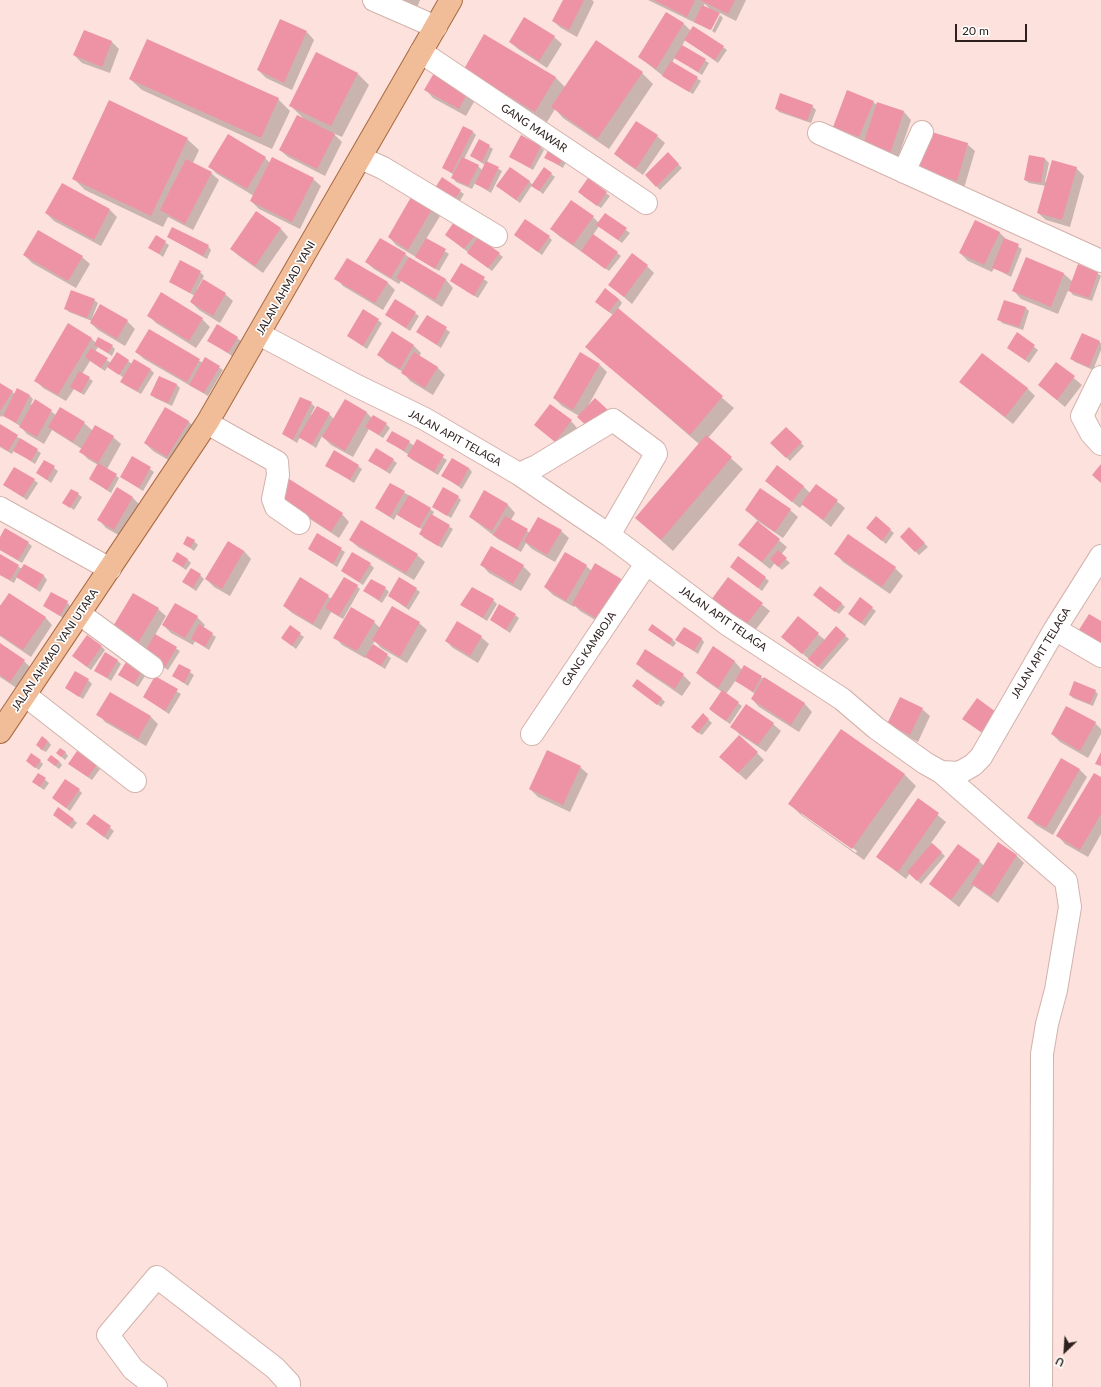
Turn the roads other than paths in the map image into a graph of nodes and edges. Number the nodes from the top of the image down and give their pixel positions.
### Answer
1 (374, 0) edge
2 (451, 0) edge
3 (436, 27) junction
4 (422, 52) junction
5 (922, 132) dead end
6 (819, 133) dead end
7 (361, 158) junction
8 (904, 172) junction
9 (646, 203) dead end
10 (496, 236) dead end
11 (1101, 261) edge
12 (259, 334) junction
13 (1101, 377) edge
14 (207, 423) junction
15 (1101, 444) edge
16 (519, 474) junction
17 (0, 508) edge
18 (299, 523) dead end
19 (609, 535) junction
20 (1101, 556) edge
21 (646, 564) junction
22 (110, 569) junction
23 (80, 614) junction
24 (1055, 629) junction
25 (1101, 656) edge
26 (152, 667) dead end
27 (25, 695) junction
28 (0, 732) edge
29 (532, 734) dead end
30 (941, 772) junction
31 (135, 781) dead end
32 (156, 1387) edge
33 (289, 1387) edge
34 (1041, 1387) edge

1 - 3 street
2 - 3 main road, JALAN AHMAD YANI
3 - 4 main road, JALAN AHMAD YANI
4 - 7 main road, JALAN AHMAD YANI
4 - 9 street, GANG MAWAR
5 - 8 street
6 - 8 street
7 - 10 street
7 - 12 main road, JALAN AHMAD YANI
8 - 11 street
12 - 14 main road, JALAN AHMAD YANI
12 - 16 street, JALAN APIT TELAGA
13 - 15 street
14 - 18 street
14 - 22 main road, JALAN AHMAD YANI
16 - 19 street, JALAN APIT TELAGA
16 - 19 street
17 - 22 street
19 - 21 street, JALAN APIT TELAGA
20 - 24 street, JALAN APIT TELAGA
21 - 29 street, GANG KAMBOJA
21 - 30 street, JALAN APIT TELAGA
22 - 23 main road, JALAN AHMAD YANI UTARA
23 - 26 street
23 - 27 main road, JALAN AHMAD YANI UTARA
24 - 25 street
24 - 30 street, JALAN APIT TELAGA
27 - 28 main road, JALAN AHMAD YANI UTARA
27 - 31 street
30 - 34 street
32 - 33 street

